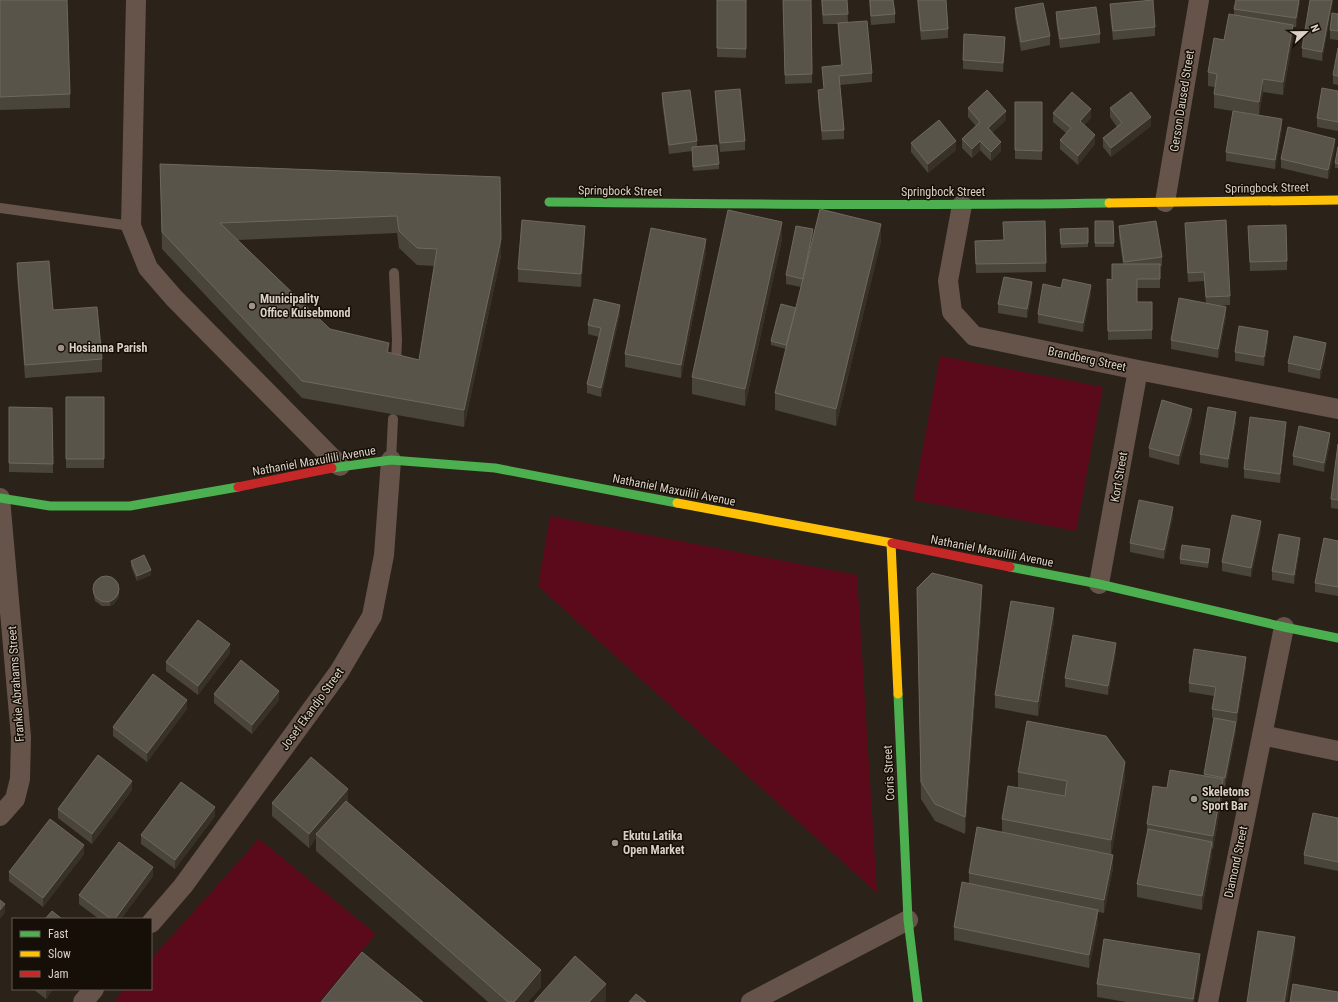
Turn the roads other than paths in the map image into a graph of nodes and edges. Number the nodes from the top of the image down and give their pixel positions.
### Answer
1 (136, 0) edge
2 (1199, 0) edge
3 (1338, 200) edge
4 (549, 202) dead end
5 (1165, 202) junction
6 (962, 205) junction
7 (0, 208) edge
8 (131, 226) junction
9 (394, 273) dead end
10 (396, 364) edge
11 (1138, 370) junction
12 (1338, 409) edge
13 (393, 419) edge
14 (392, 460) junction
15 (340, 466) junction
16 (0, 498) edge
17 (891, 542) junction
18 (1099, 584) junction
19 (1284, 627) junction
20 (1338, 638) edge
21 (1262, 735) junction
22 (1338, 751) edge
23 (0, 816) edge
24 (908, 920) junction
25 (152, 922) edge
26 (93, 990) edge
27 (83, 1002) edge
28 (751, 1002) edge
29 (918, 1002) edge
30 (1208, 1002) edge

1 - 8 street
2 - 5 street, Gerson Daused Street
3 - 5 street, Springbock Street
4 - 6 street, Springbock Street
5 - 6 street, Springbock Street
6 - 11 street, Brandberg Street
7 - 8 lane
8 - 15 street
9 - 10 lane
11 - 12 street, Brandberg Street
11 - 18 street, Kort Street
13 - 14 lane
14 - 15 street, Nathaniel Maxuilili Avenue
14 - 17 street, Nathaniel Maxuilili Avenue
14 - 25 street, Josef Ekandjo Street
15 - 16 street, Nathaniel Maxuilili Avenue
16 - 23 street, Frankie Abrahams Street
17 - 18 street, Nathaniel Maxuilili Avenue
17 - 24 street, Coris Street
18 - 19 street, Nathaniel Maxuilili Avenue
19 - 20 street, Nathaniel Maxuilili Avenue
19 - 21 street, Diamond Street
21 - 22 street
21 - 30 street, Diamond Street
24 - 28 street
24 - 29 street, Coris Street
26 - 27 street

